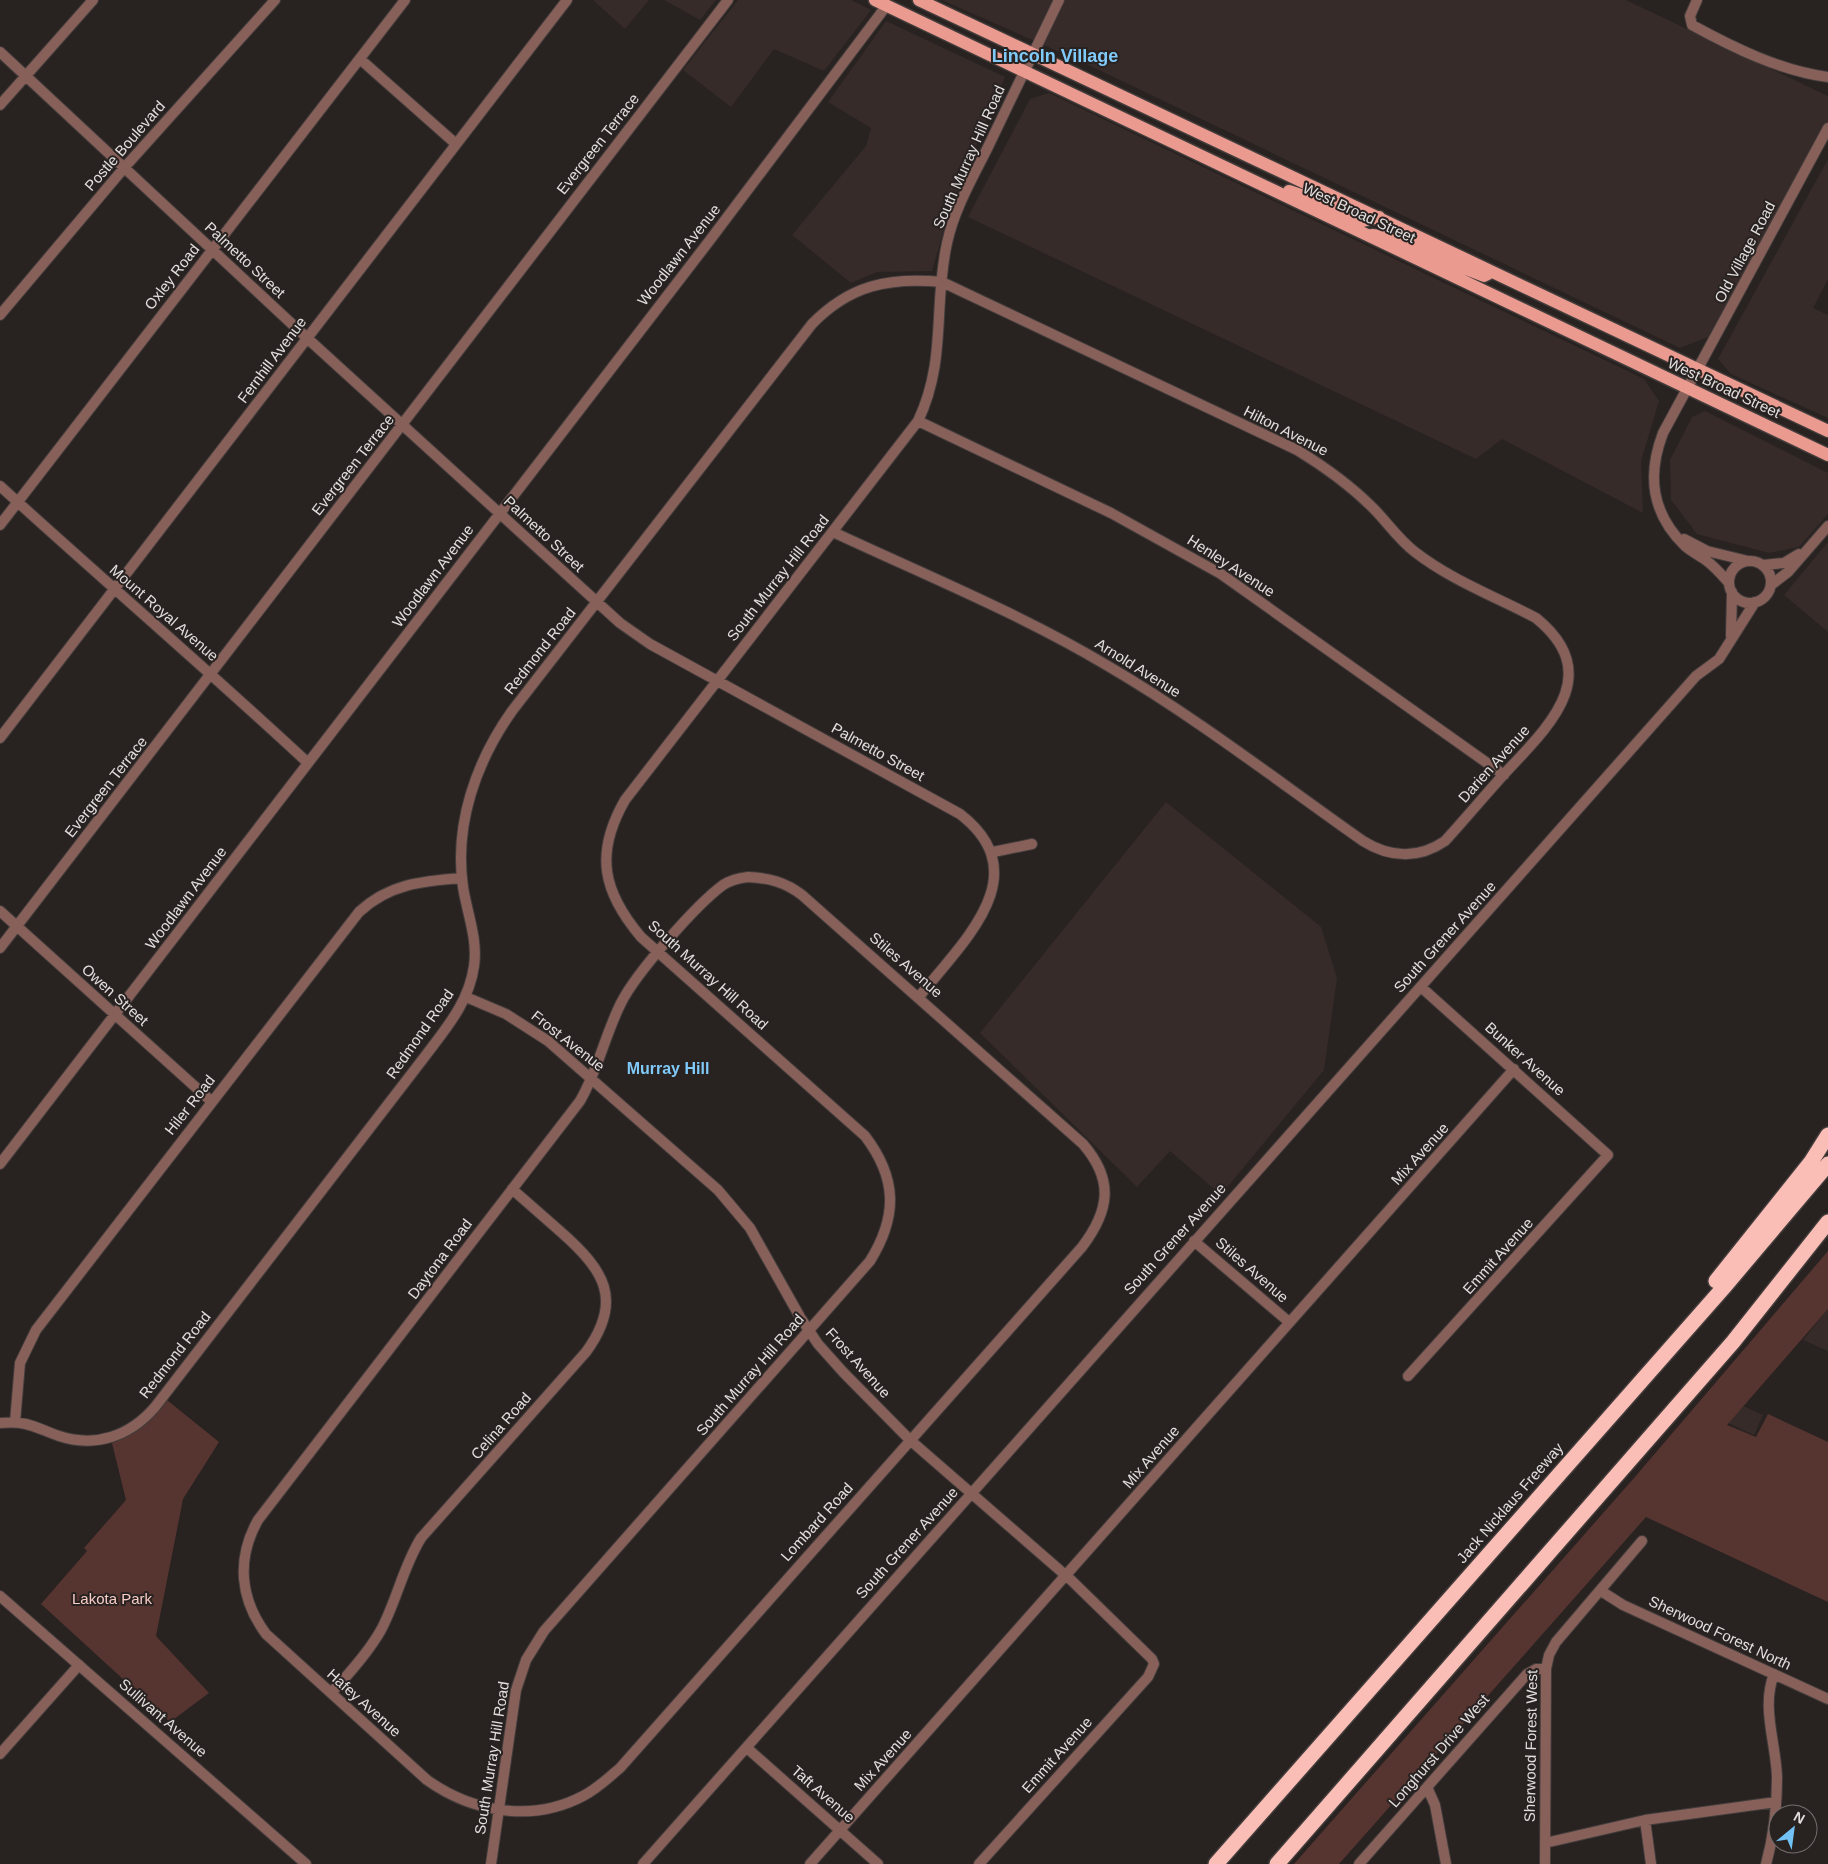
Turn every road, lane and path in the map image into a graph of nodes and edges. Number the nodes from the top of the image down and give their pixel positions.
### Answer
1 (93, 0) edge
2 (275, 0) edge
3 (404, 0) edge
4 (567, 0) edge
5 (728, 0) edge
6 (919, 0) edge
7 (1060, 0) edge
8 (1698, 0) edge
9 (881, 3) edge
10 (0, 52) edge
11 (1034, 54) junction
12 (360, 59) junction
13 (1024, 71) junction
14 (26, 76) junction
15 (1828, 77) edge
16 (0, 105) edge
17 (1828, 128) edge
18 (456, 144) junction
19 (124, 168) junction
20 (1276, 192) junction
21 (1379, 217) junction
22 (1367, 235) junction
23 (212, 250) junction
24 (1494, 272) junction
25 (942, 282) junction
26 (0, 315) edge
27 (307, 338) junction
28 (1698, 370) junction
29 (1688, 389) junction
30 (918, 421) junction
31 (403, 425) junction
32 (1828, 431) edge
33 (1828, 455) edge
34 (0, 486) edge
35 (17, 502) junction
36 (500, 513) junction
37 (0, 525) edge
38 (1828, 526) edge
39 (833, 532) junction
40 (1673, 532) junction
41 (1810, 546) junction
42 (1748, 561) junction
43 (1764, 565) junction
44 (1771, 585) junction
45 (1730, 587) junction
46 (113, 589) junction
47 (1755, 602) junction
48 (596, 603) junction
49 (1731, 637) junction
50 (1568, 668) joint
51 (212, 673) junction
52 (717, 681) junction
53 (0, 738) edge
54 (308, 763) junction
55 (1504, 775) junction
56 (1032, 844) dead end
57 (993, 852) junction
58 (1410, 854) joint
59 (462, 878) junction
60 (0, 911) edge
61 (17, 926) junction
62 (0, 948) edge
63 (659, 951) junction
64 (1420, 987) junction
65 (919, 996) junction
66 (466, 997) junction
67 (115, 1014) junction
68 (1514, 1069) junction
69 (592, 1079) junction
70 (211, 1101) junction
71 (1828, 1136) edge
72 (1608, 1155) joint
73 (0, 1164) edge
74 (1828, 1164) edge
75 (1106, 1188) joint
76 (512, 1189) junction
77 (1828, 1222) edge
78 (1828, 1234) edge
79 (1194, 1241) junction
80 (1290, 1322) junction
81 (809, 1330) junction
82 (1734, 1342) junction
83 (1408, 1376) dead end
84 (15, 1422) junction
85 (0, 1423) edge
86 (1596, 1432) junction
87 (910, 1440) junction
88 (972, 1493) junction
89 (1642, 1541) dead end
90 (1067, 1576) junction
91 (243, 1581) joint
92 (1601, 1591) junction
93 (0, 1596) edge
94 (1154, 1664) joint
95 (79, 1665) junction
96 (1546, 1669) junction
97 (1774, 1674) junction
98 (331, 1693) junction
99 (1828, 1699) edge
100 (746, 1748) junction
101 (0, 1754) edge
102 (1427, 1787) junction
103 (1776, 1802) junction
104 (499, 1810) junction
105 (1645, 1820) junction
106 (841, 1830) junction
107 (1545, 1843) junction
108 (306, 1864) edge
109 (491, 1864) edge
110 (643, 1864) edge
111 (810, 1864) edge
112 (878, 1864) edge
113 (979, 1864) edge
114 (1216, 1864) edge
115 (1277, 1864) edge
116 (1359, 1864) edge
117 (1446, 1864) edge
118 (1545, 1864) edge
119 (1652, 1864) edge
120 (1766, 1864) edge

1 - 14 street
2 - 19 street, Postle Boulevard
3 - 12 street, Oxley Road
4 - 18 street, Fernhill Avenue
5 - 31 street, Evergreen Terrace
6 - 11 main road, West Broad Street
7 - 11 street, South Murray Hill Road
8 - 15 street
9 - 13 main road, West Broad Street
9 - 36 street, Woodlawn Avenue
10 - 14 street, Palmetto Street
11 - 13 street, South Murray Hill Road
11 - 21 main road, West Broad Street
12 - 18 street
12 - 23 street, Oxley Road
13 - 20 main road, West Broad Street
13 - 25 street, South Murray Hill Road
14 - 16 street
14 - 19 street, Palmetto Street
17 - 28 street, Old Village Road
18 - 27 street, Fernhill Avenue
19 - 23 street, Palmetto Street
19 - 26 street, Postle Boulevard
20 - 21 main road
20 - 22 main road, West Broad Street
21 - 24 main road, West Broad Street
22 - 24 main road
22 - 29 main road, West Broad Street
23 - 27 street, Palmetto Street
23 - 35 street, Oxley Road
24 - 28 main road, West Broad Street
25 - 30 street, South Murray Hill Road
25 - 48 street, Redmond Road
25 - 50 street, Hilton Avenue
27 - 31 street, Palmetto Street
27 - 46 street, Fernhill Avenue
28 - 29 street, Old Village Road
28 - 32 main road, West Broad Street
29 - 33 main road, West Broad Street
29 - 40 street
30 - 39 street, South Murray Hill Road
30 - 55 street, Henley Avenue
31 - 36 street, Palmetto Street
31 - 51 street, Evergreen Terrace
34 - 35 street, Mount Royal Avenue
35 - 37 street, Oxley Road
35 - 46 street, Mount Royal Avenue
36 - 48 street, Palmetto Street
36 - 54 street, Woodlawn Avenue
38 - 41 street
39 - 52 street, South Murray Hill Road
39 - 58 street, Arnold Avenue
40 - 42 street
40 - 45 street
41 - 43 street
41 - 44 street
42 - 43 street
42 - 45 street
43 - 44 street
44 - 47 street
45 - 47 street
45 - 49 street, South Grener Avenue
46 - 51 street, Mount Royal Avenue
46 - 53 street, Fernhill Avenue
47 - 49 street, South Grener Avenue
48 - 52 street, Palmetto Street
48 - 59 street, Redmond Road
49 - 64 street, South Grener Avenue
50 - 55 street, Darien Avenue
51 - 54 street, Mount Royal Avenue
51 - 61 street, Evergreen Terrace
52 - 57 street, Palmetto Street
52 - 63 street, South Murray Hill Road
54 - 67 street, Woodlawn Avenue
55 - 58 street, Darien Avenue
56 - 57 street
57 - 65 street
59 - 66 street, Redmond Road
59 - 70 street, Hiler Road
60 - 61 street, Owen Street
61 - 62 street, Evergreen Terrace
61 - 67 street, Owen Street
63 - 65 street, Stiles Avenue
63 - 69 street, Daytona Road
63 - 81 street, South Murray Hill Road
64 - 68 street, Bunker Avenue
64 - 79 street, South Grener Avenue
65 - 75 street, Stiles Avenue
66 - 69 street, Frost Avenue
66 - 84 street, Redmond Road
67 - 70 street, Owen Street
67 - 73 street, Woodlawn Avenue
68 - 72 street, Bunker Avenue
68 - 80 street, Mix Avenue
69 - 76 street, Daytona Road
69 - 81 street, Frost Avenue
70 - 84 street, Hiler Road
71 - 86 highway
72 - 83 street, Emmit Avenue
74 - 86 highway, Jack Nicklaus Freeway
75 - 87 street, Lombard Road
76 - 91 street, Daytona Road
76 - 98 street, Celina Road
77 - 82 highway
78 - 82 highway
79 - 80 street, Stiles Avenue
79 - 88 street, South Grener Avenue
80 - 90 street, Mix Avenue
81 - 87 street, Frost Avenue
81 - 104 street, South Murray Hill Road
82 - 115 highway
84 - 85 street, Redmond Road
86 - 114 highway, Jack Nicklaus Freeway
87 - 88 street, Frost Avenue
87 - 104 street, Lombard Road
88 - 90 street, Frost Avenue
88 - 100 street, South Grener Avenue
89 - 92 street, Sherwood Forest West
90 - 94 street, Frost Avenue
90 - 106 street, Mix Avenue
91 - 98 street, Hafey Avenue
92 - 96 street, Sherwood Forest West
92 - 97 street, Sherwood Forest North
93 - 95 street, Sullivant Avenue
94 - 113 street, Emmit Avenue
95 - 101 street
95 - 108 street, Sullivant Avenue
96 - 102 street, Longhurst Drive West
96 - 107 street, Sherwood Forest West
97 - 99 street, Sherwood Forest North
97 - 103 street
98 - 104 street, Hafey Avenue
100 - 106 street, Taft Avenue
100 - 110 street, South Grener Avenue
102 - 116 street, Longhurst Drive West
102 - 117 street
103 - 105 street
103 - 120 street
104 - 109 street, South Murray Hill Road
105 - 107 street
105 - 119 street
106 - 111 street, Mix Avenue
106 - 112 street, Taft Avenue
107 - 118 street, Sherwood Forest West

